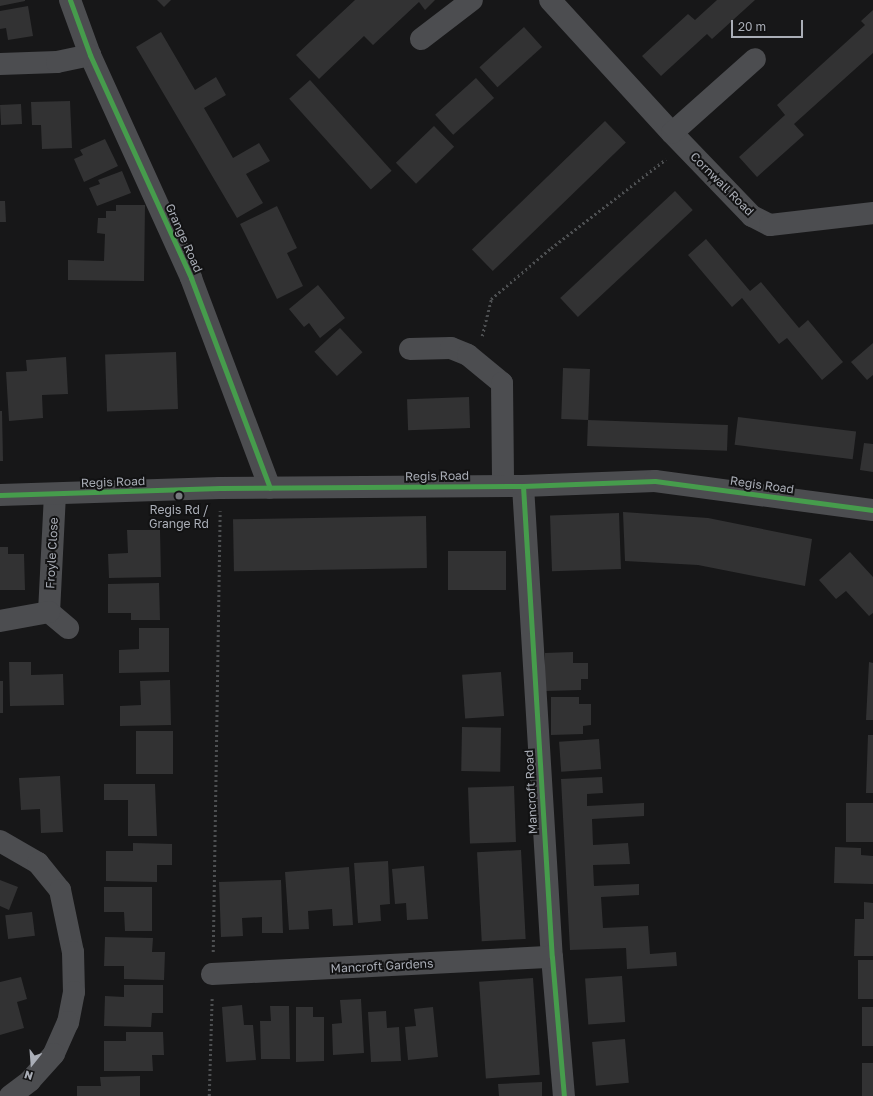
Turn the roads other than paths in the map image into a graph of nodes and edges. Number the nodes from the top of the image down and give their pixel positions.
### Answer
1 (472, 0) edge
2 (550, 0) edge
3 (76, 4) edge
4 (421, 39) dead end
5 (90, 55) junction
6 (755, 59) dead end
7 (0, 64) edge
8 (678, 140) junction
9 (873, 213) edge
10 (410, 349) dead end
11 (513, 486) junction
12 (270, 488) junction
13 (55, 494) junction
14 (0, 495) edge
15 (873, 510) edge
16 (49, 612) junction
17 (0, 621) edge
18 (68, 628) dead end
19 (0, 841) edge
20 (552, 957) junction
21 (212, 974) road end
22 (10, 1096) edge
23 (564, 1096) edge

1 - 4 street
2 - 8 street, Cornwall Road
3 - 5 street, Grange Road
5 - 7 street
5 - 12 street, Grange Road
6 - 8 street
8 - 9 street, Cornwall Road
10 - 11 street, Mancroft Road
11 - 12 street, Regis Road
11 - 15 street, Regis Road
11 - 20 street, Mancroft Road
12 - 13 street, Regis Road
13 - 14 street, Regis Road
13 - 16 street, Froyle Close
16 - 17 street
16 - 18 street
19 - 22 street
20 - 21 street, Mancroft Gardens
20 - 23 street, Mancroft Road

